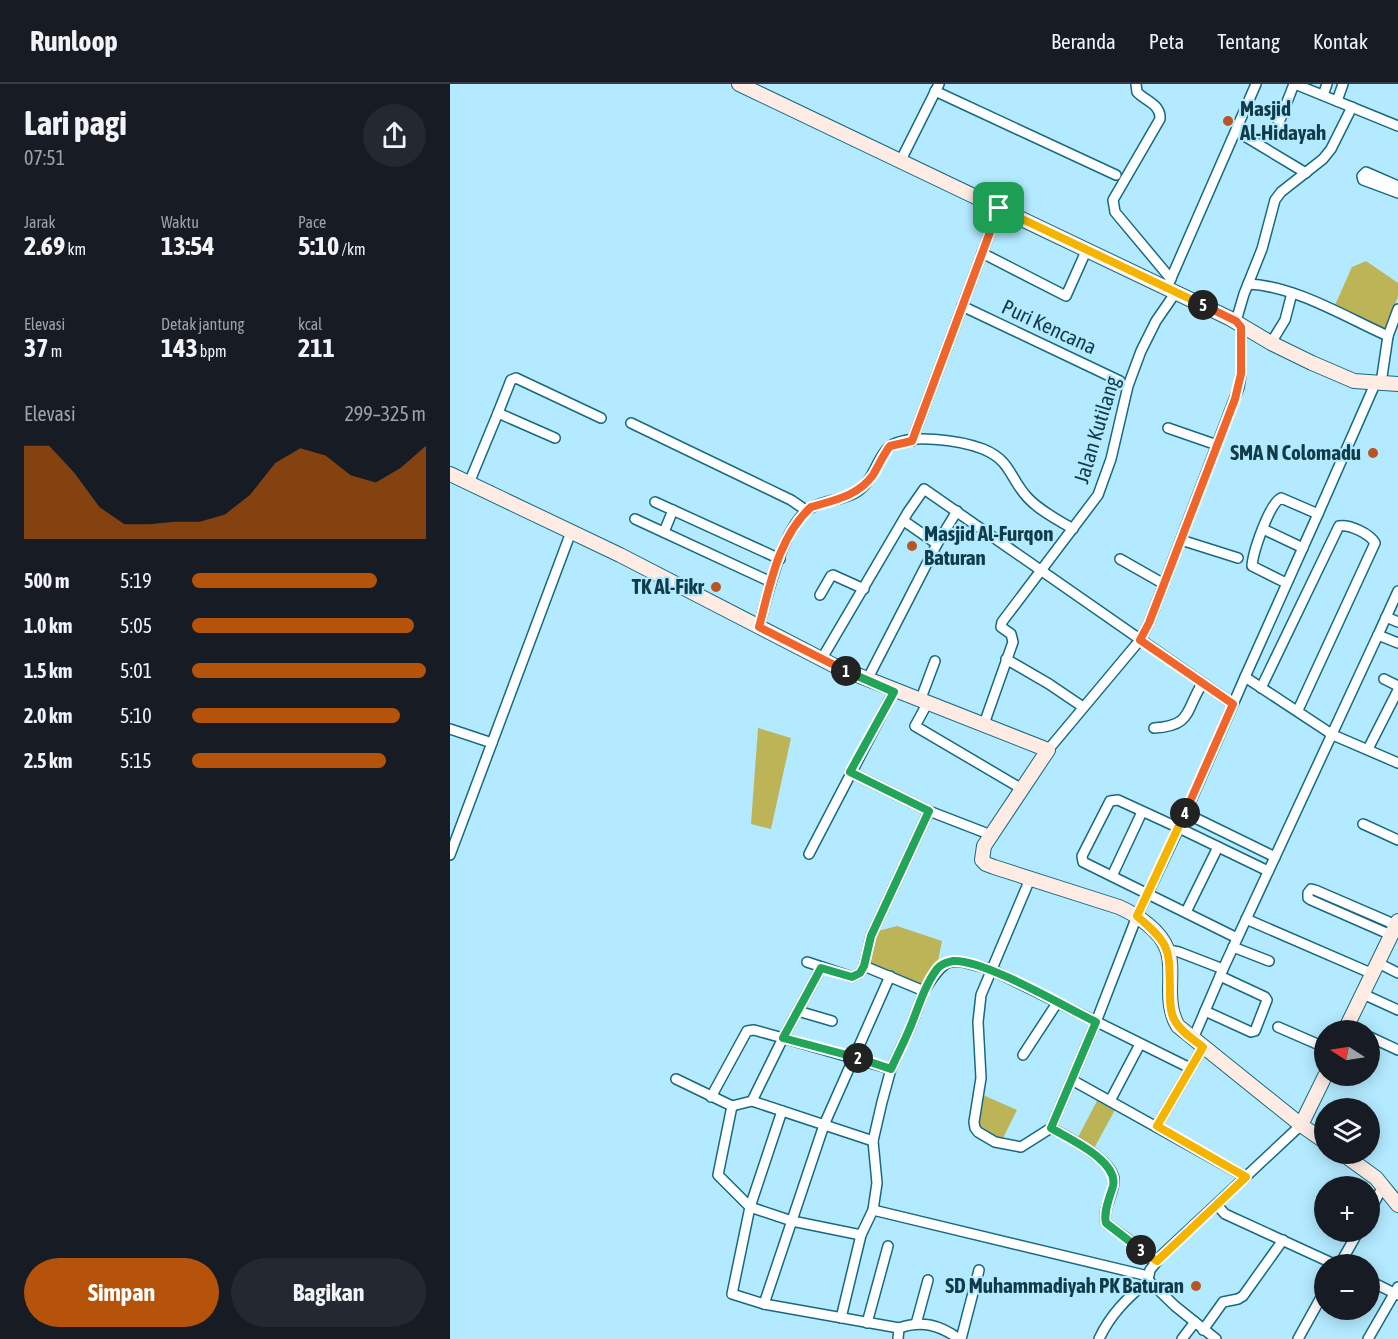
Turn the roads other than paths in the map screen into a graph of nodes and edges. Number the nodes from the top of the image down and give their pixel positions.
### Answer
1 (739, 84) edge
2 (1136, 84) edge
3 (1295, 84) edge
4 (1327, 84) edge
5 (1343, 84) edge
6 (1252, 86) edge
7 (1312, 87) edge
8 (937, 88) edge
9 (1323, 95) junction
10 (1337, 101) junction
11 (1352, 107) junction
12 (1390, 123) edge
13 (1278, 125) dead end
14 (1236, 131) junction
15 (901, 160) junction
16 (1306, 173) junction
17 (1116, 175) dead end
18 (999, 208) junction
19 (1088, 249) junction
20 (982, 253) junction
21 (1254, 284) junction
22 (1172, 286) junction
23 (1292, 293) junction
24 (962, 306) junction
25 (1398, 309) edge
26 (1246, 329) junction
27 (1388, 336) junction
28 (1271, 343) junction
29 (1120, 381) dead end
30 (1378, 383) junction
31 (1398, 384) edge
32 (498, 413) junction
33 (601, 418) dead end
34 (631, 423) dead end
35 (1168, 428) dead end
36 (555, 438) dead end
37 (912, 441) junction
38 (1217, 445) junction
39 (450, 474) edge
40 (469, 483) junction
41 (655, 502) dead end
42 (673, 510) junction
43 (807, 511) junction
44 (957, 511) junction
45 (1318, 514) junction
46 (635, 519) dead end
47 (904, 521) junction
48 (1073, 529) junction
49 (1263, 529) junction
50 (571, 532) junction
51 (664, 532) junction
52 (1181, 540) junction
53 (938, 544) junction
54 (1303, 548) junction
55 (1238, 558) dead end
56 (780, 559) junction
57 (1120, 559) dead end
58 (1041, 572) junction
59 (771, 582) junction
60 (1286, 583) junction
61 (1164, 584) junction
62 (864, 589) junction
63 (1398, 591) edge
64 (820, 595) dead end
65 (1386, 617) junction
66 (1398, 622) edge
67 (759, 627) junction
68 (1378, 634) junction
69 (1140, 640) junction
70 (1398, 643) edge
71 (1006, 659) junction
72 (822, 660) junction
73 (935, 661) dead end
74 (1245, 677) junction
75 (1384, 679) dead end
76 (867, 680) junction
77 (1205, 686) junction
78 (1261, 688) junction
79 (1398, 688) edge
80 (894, 692) junction
81 (923, 702) junction
82 (1233, 704) junction
83 (1083, 707) junction
84 (1298, 710) junction
85 (984, 724) junction
86 (1154, 728) dead end
87 (450, 729) edge
88 (1333, 735) junction
89 (492, 742) junction
90 (1368, 748) junction
91 (1048, 750) junction
92 (1398, 763) edge
93 (850, 772) junction
94 (1022, 789) junction
95 (929, 811) junction
96 (1142, 812) junction
97 (1185, 813) junction
98 (1363, 824) dead end
99 (1179, 828) junction
100 (991, 835) junction
101 (1398, 840) edge
102 (1218, 846) junction
103 (809, 854) dead end
104 (450, 855) edge
105 (1275, 857) junction
106 (1268, 871) junction
107 (1112, 876) junction
108 (1030, 879) junction
109 (1148, 893) junction
110 (1342, 901) junction
111 (1338, 911) junction
112 (1186, 912) junction
113 (1137, 916) junction
114 (1246, 919) junction
115 (1395, 928) edge
116 (1235, 942) junction
117 (1168, 950) junction
118 (1269, 961) dead end
119 (807, 963) dead end
120 (864, 966) junction
121 (821, 968) junction
122 (1376, 969) junction
123 (992, 970) junction
124 (1221, 972) junction
125 (1398, 973) edge
126 (890, 976) junction
127 (924, 991) junction
128 (1363, 994) junction
129 (1057, 1003) junction
130 (1398, 1010) edge
131 (798, 1011) junction
132 (1205, 1011) junction
133 (1353, 1020) edge
134 (832, 1021) dead end
135 (1096, 1022) junction
136 (1278, 1027) dead end
137 (783, 1038) junction
138 (1380, 1042) edge
139 (1198, 1043) junction
140 (1314, 1043) edge
141 (1140, 1044) junction
142 (1398, 1050) edge
143 (1023, 1055) dead end
144 (853, 1057) junction
145 (1190, 1068) junction
146 (891, 1069) junction
147 (676, 1079) dead end
148 (1072, 1080) junction
149 (1319, 1086) edge
150 (711, 1096) junction
151 (752, 1101) junction
152 (1110, 1101) junction
153 (732, 1106) junction
154 (782, 1111) junction
155 (824, 1125) junction
156 (1301, 1125) junction
157 (1157, 1126) junction
158 (1051, 1128) junction
159 (1314, 1134) edge
160 (873, 1141) junction
161 (1358, 1164) edge
162 (1246, 1177) junction
163 (1383, 1186) junction
164 (1380, 1192) edge
165 (1217, 1205) junction
166 (1398, 1205) edge
167 (750, 1207) junction
168 (873, 1210) junction
169 (792, 1221) junction
170 (861, 1235) junction
171 (1282, 1240) junction
172 (888, 1246) dead end
173 (1314, 1255) edge
174 (1157, 1261) junction
175 (979, 1270) dead end
176 (1148, 1278) junction
177 (928, 1280) dead end
178 (1380, 1285) edge
179 (1397, 1292) edge
180 (764, 1304) junction
181 (1314, 1310) edge
182 (841, 1318) junction
183 (1195, 1322) junction
184 (867, 1323) junction
185 (916, 1324) junction
186 (899, 1328) junction
187 (1203, 1330) junction
188 (898, 1339) edge
189 (960, 1339) edge
190 (1100, 1339) edge
191 (1182, 1339) edge
192 (1216, 1339) edge
193 (1298, 1339) edge
194 (1368, 1339) edge

1 - 15 street
2 - 22 street
3 - 7 street
3 - 13 street
4 - 9 street
5 - 10 street
6 - 14 street, Jalan Kutilang
7 - 9 street
8 - 15 street
8 - 17 street
9 - 10 street
10 - 11 street
11 - 12 street
11 - 16 street
14 - 16 street
14 - 22 street, Jalan Kutilang
15 - 18 street
16 - 21 street
18 - 19 street
18 - 20 street
19 - 20 street
19 - 22 street
20 - 24 street
21 - 23 street
21 - 26 street
22 - 26 street
22 - 48 street, Jalan Kutilang
23 - 27 street
23 - 28 street
24 - 29 street, Puri Kencana
24 - 37 street
25 - 27 street
26 - 28 street
26 - 38 street
27 - 30 street
28 - 30 street
30 - 31 street
30 - 45 street
32 - 33 street
32 - 36 street
32 - 40 street
34 - 43 street
35 - 38 street
37 - 43 street
37 - 48 street
38 - 52 street
39 - 40 street
40 - 50 street
41 - 42 street
42 - 51 street
42 - 56 street
43 - 56 street
44 - 47 street
44 - 53 street
44 - 58 street
45 - 49 street
45 - 54 street
46 - 51 street
47 - 53 street
47 - 62 street
48 - 58 street, Jalan Kutilang
49 - 54 street
49 - 60 street
50 - 67 street
50 - 89 street
51 - 59 street
52 - 55 street
52 - 61 street
53 - 76 street
54 - 60 street
56 - 59 street
57 - 61 street
58 - 69 street
58 - 71 street, Jalan Kutilang
59 - 67 street
60 - 74 street
61 - 69 street
62 - 64 street
62 - 72 street
63 - 65 street
65 - 66 street
65 - 68 street
67 - 72 street
68 - 70 street
68 - 88 street
69 - 77 street
69 - 83 street
71 - 83 street
71 - 85 street
72 - 76 street
73 - 81 street
74 - 78 street
74 - 82 street
75 - 79 street
76 - 80 street
77 - 82 street
77 - 86 street
78 - 84 street
78 - 84 street
79 - 90 street
80 - 81 street
80 - 93 street
81 - 85 street
81 - 94 street
82 - 97 street
83 - 91 street
84 - 88 street
85 - 91 street
87 - 89 street
88 - 90 street
88 - 105 street
89 - 104 street
90 - 92 street
91 - 94 street
93 - 95 street
93 - 103 street
94 - 100 street
95 - 100 street
95 - 120 street
96 - 99 street
96 - 107 street
96 - 107 street
97 - 99 street
97 - 105 street
98 - 101 street
99 - 102 street
99 - 109 street
100 - 108 street
102 - 106 street
102 - 112 street
105 - 106 street
106 - 114 street
107 - 109 street
108 - 113 street
108 - 123 street
109 - 112 street
109 - 113 street
110 - 111 street
110 - 111 street
110 - 115 street
111 - 115 street
112 - 116 street
113 - 117 street
113 - 135 street
114 - 116 street
114 - 122 street
115 - 122 street
116 - 118 street
116 - 124 street
117 - 124 street
117 - 139 street
119 - 121 street
120 - 121 street
120 - 126 street
121 - 131 street
122 - 125 street
122 - 128 street
123 - 127 street
123 - 129 street
123 - 158 street
124 - 132 street
124 - 132 street
126 - 127 street
126 - 144 street
127 - 146 street
128 - 130 street
128 - 133 street
129 - 135 street
129 - 143 street
131 - 134 street
131 - 137 street
132 - 139 street
135 - 141 street
135 - 148 street
136 - 140 street
137 - 144 street
137 - 150 street
137 - 151 street
138 - 142 street
139 - 145 street
139 - 156 street
141 - 145 street
141 - 152 street
144 - 146 street
144 - 155 street
145 - 157 street
146 - 160 street
147 - 150 street
148 - 152 street
148 - 158 street
149 - 156 street
150 - 153 street
151 - 153 street
151 - 154 street
152 - 157 street
153 - 167 street
154 - 155 street
154 - 167 street
155 - 160 street
155 - 169 street
156 - 159 street
156 - 162 street
157 - 162 street
158 - 174 street
160 - 168 street
161 - 163 street
162 - 165 street
163 - 164 street
163 - 166 street
165 - 171 street
165 - 174 street
167 - 169 street
167 - 180 street
168 - 170 street
168 - 176 street
169 - 170 street
169 - 180 street
170 - 182 street
171 - 173 street
171 - 187 street
172 - 184 street
174 - 176 street
175 - 189 street
176 - 183 street
176 - 190 street
177 - 185 street
178 - 179 street
179 - 194 street
180 - 182 street
181 - 193 street
182 - 184 street
183 - 187 street
183 - 191 street
184 - 186 street
185 - 186 street
185 - 189 street
186 - 188 street
187 - 192 street

